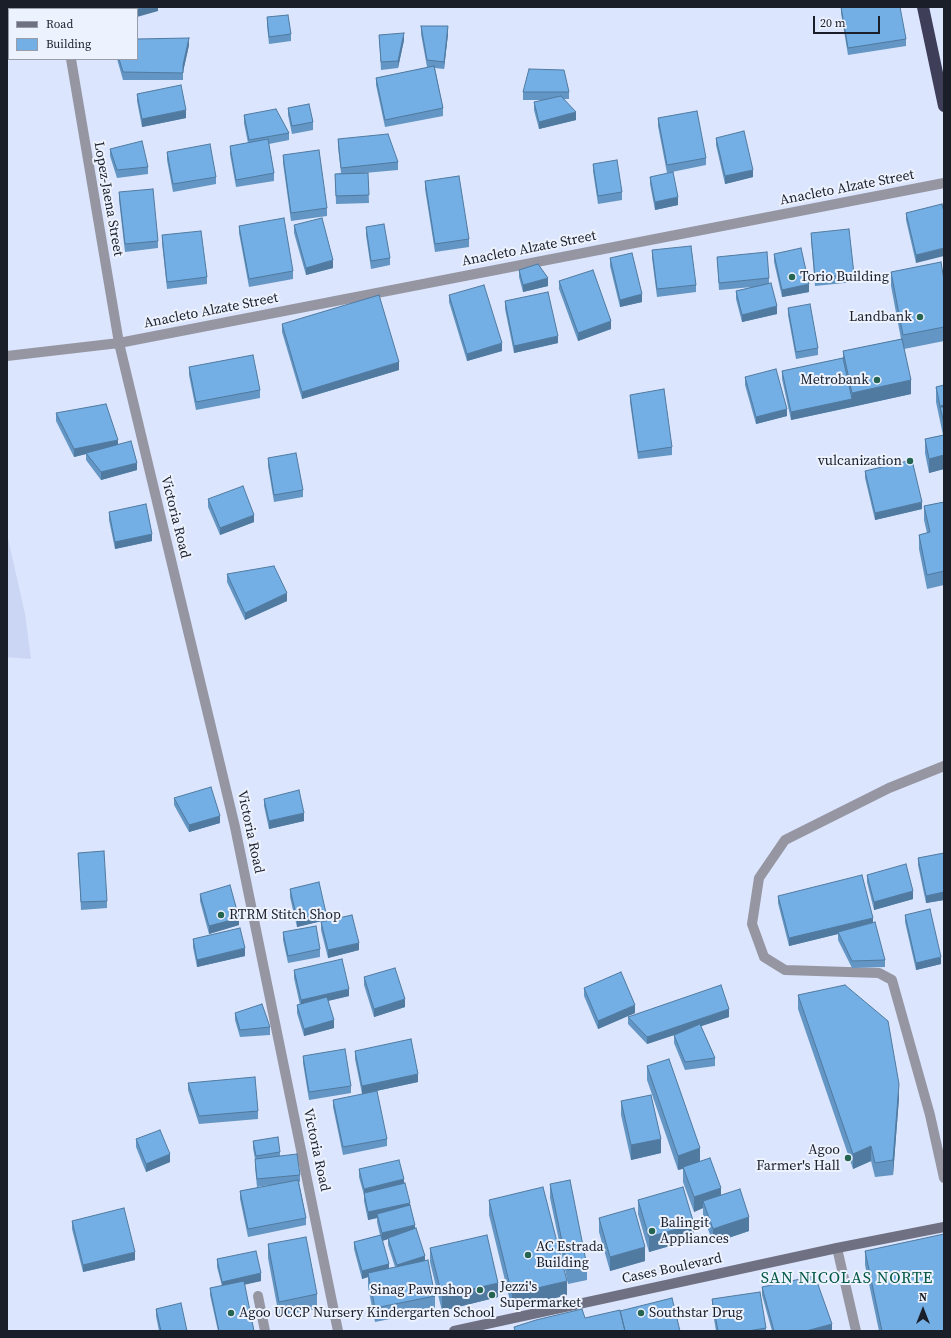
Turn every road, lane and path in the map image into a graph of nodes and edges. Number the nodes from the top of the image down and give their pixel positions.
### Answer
1 (923, 7) edge
2 (71, 60) edge
3 (944, 106) edge
4 (944, 183) edge
5 (119, 343) junction
6 (7, 356) edge
7 (944, 766) edge
8 (944, 1178) edge
9 (944, 1227) edge
10 (837, 1248) junction
11 (258, 1296) dead end
12 (265, 1331) edge
13 (338, 1331) edge
14 (454, 1331) edge
15 (856, 1331) edge

1 - 3 highway
2 - 5 street, Lopez-Jaena Street
4 - 5 street, Anacleto Alzate Street
5 - 6 street, Anacleto Alzate Street
5 - 13 street, Victoria Road
7 - 8 street
9 - 10 street, Cases Boulevard
10 - 14 street, Cases Boulevard
10 - 15 street
11 - 12 street

